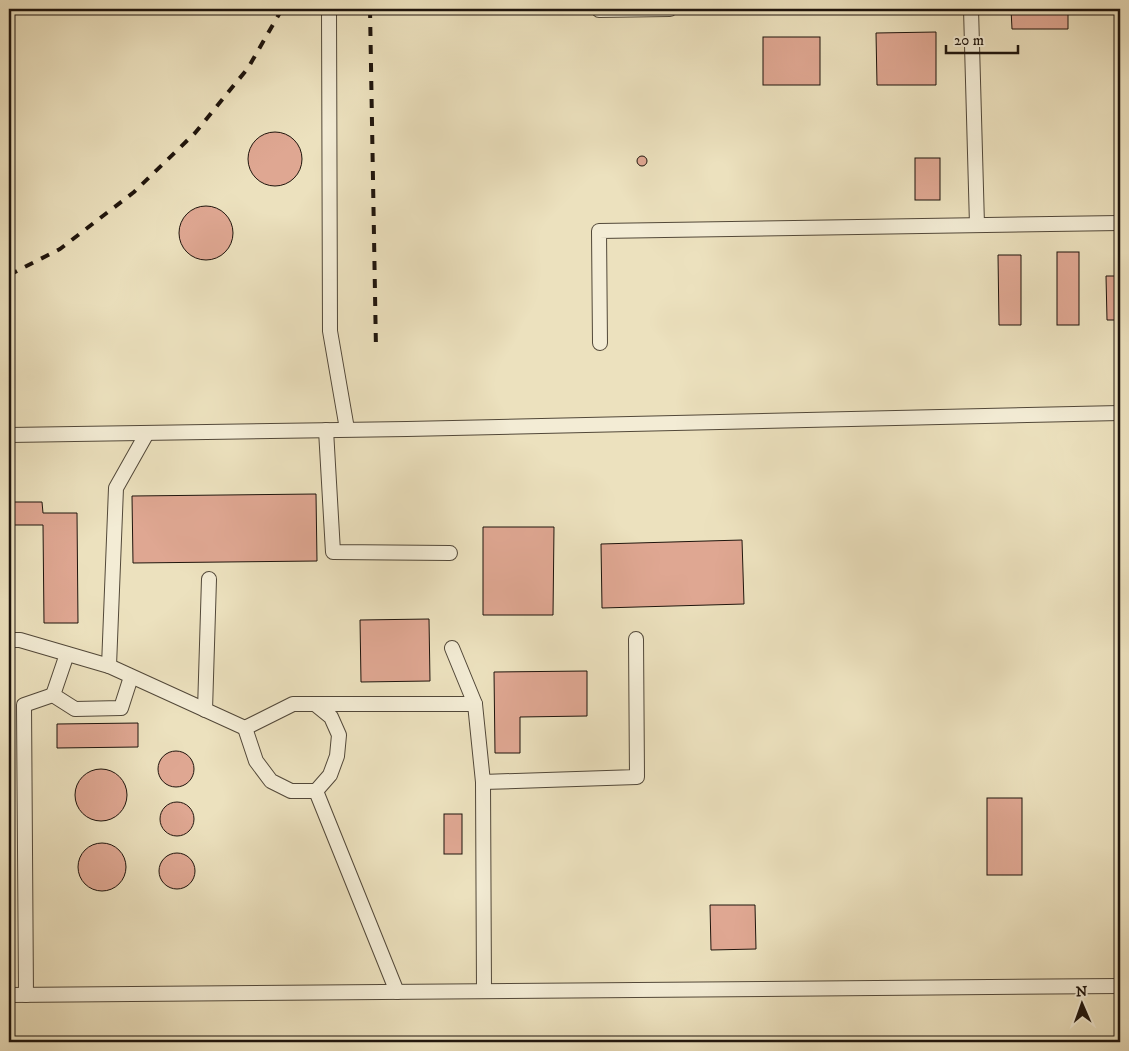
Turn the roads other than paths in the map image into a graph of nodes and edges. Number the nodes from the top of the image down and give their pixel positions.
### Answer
1 (329, 9) edge
2 (670, 9) edge
3 (972, 9) edge
4 (599, 10) edge
5 (1120, 223) edge
6 (977, 225) junction
7 (600, 343) dead end
8 (1120, 413) edge
9 (326, 430) junction
10 (347, 430) junction
11 (147, 433) junction
12 (9, 435) edge
13 (450, 553) dead end
14 (209, 579) dead end
15 (636, 639) dead end
16 (9, 640) edge
17 (452, 648) dead end
18 (67, 654) junction
19 (109, 666) junction
20 (131, 676) junction
21 (53, 695) junction
22 (315, 704) junction
23 (475, 704) junction
24 (205, 710) junction
25 (245, 728) junction
26 (483, 782) junction
27 (316, 791) junction
28 (1120, 986) edge
29 (484, 991) junction
30 (397, 992) junction
31 (9, 995) edge
32 (26, 995) junction

1 - 10 lane
2 - 4 lane
3 - 6 lane
5 - 6 lane
6 - 7 lane
8 - 10 lane
9 - 10 lane
9 - 11 lane
9 - 13 lane
11 - 12 lane
11 - 19 lane
14 - 24 lane
15 - 26 lane
16 - 18 lane
17 - 23 lane
18 - 19 lane
18 - 21 lane
19 - 20 lane
20 - 21 lane
20 - 24 lane
21 - 32 lane
22 - 23 lane
22 - 25 lane
22 - 27 lane
23 - 26 lane
24 - 25 lane
25 - 27 lane
26 - 29 lane
27 - 30 lane
28 - 29 lane
29 - 30 lane
30 - 32 lane
31 - 32 lane

